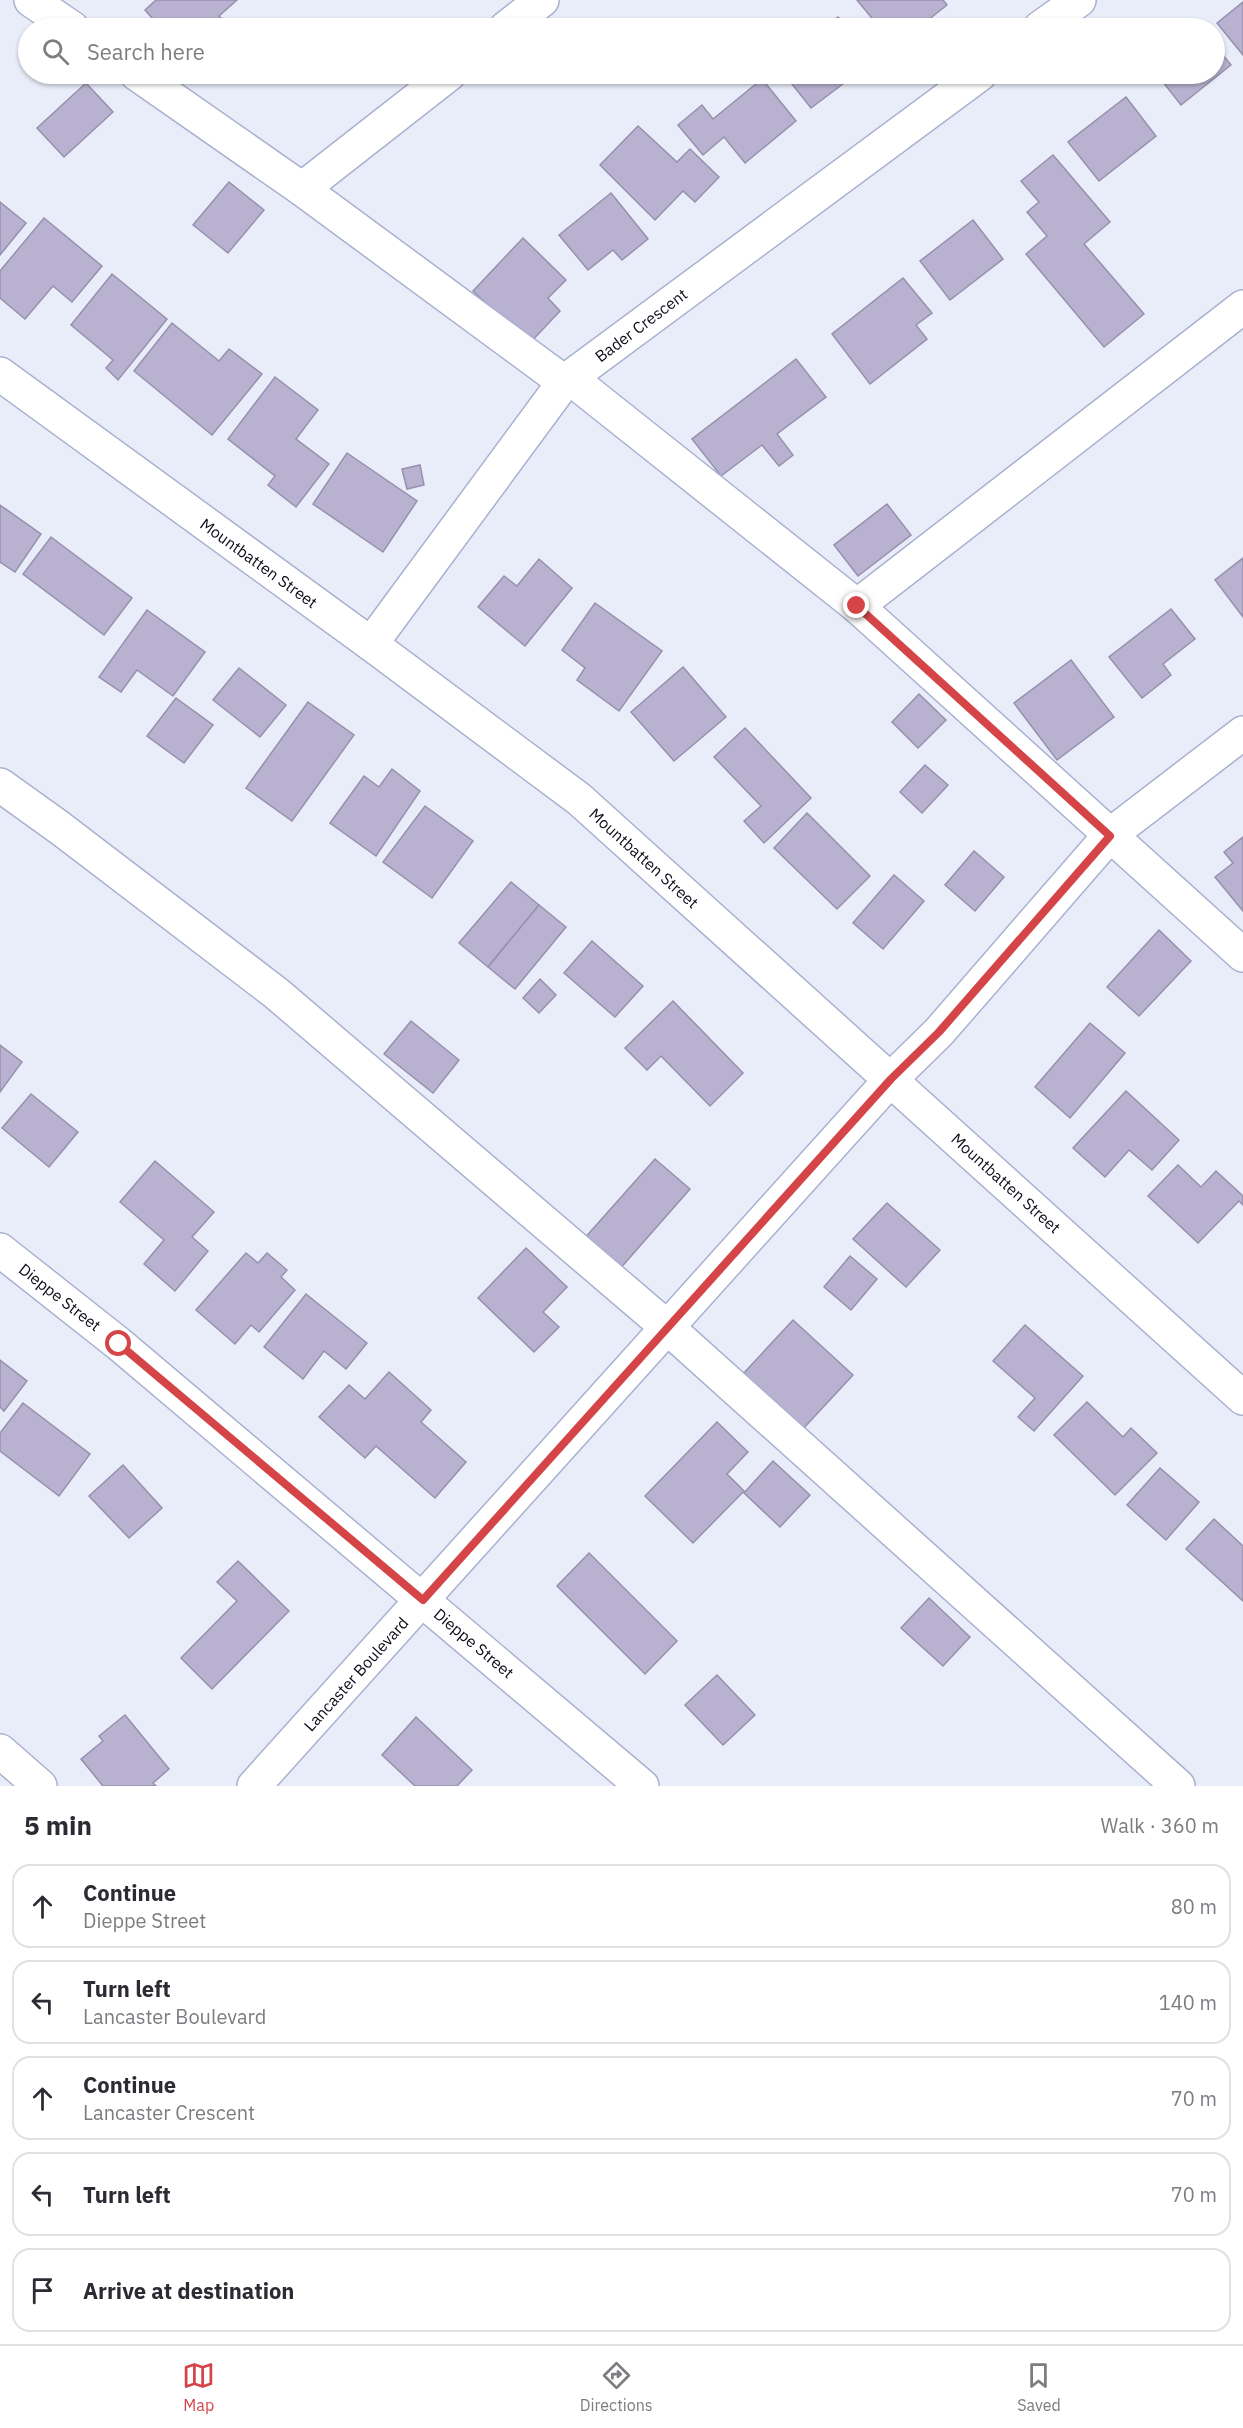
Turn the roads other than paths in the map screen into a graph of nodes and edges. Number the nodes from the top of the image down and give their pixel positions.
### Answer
1 (31, 0) edge
2 (542, 0) edge
3 (1079, 0) edge
4 (57, 18) edge
5 (519, 18) edge
6 (1054, 18) edge
7 (151, 84) edge
8 (436, 84) edge
9 (967, 84) edge
10 (302, 189) junction
11 (1243, 307) edge
12 (0, 374) edge
13 (567, 380) junction
14 (857, 606) junction
15 (371, 644) junction
16 (1243, 733) edge
17 (0, 786) edge
18 (1110, 836) junction
19 (1243, 955) edge
20 (891, 1079) junction
21 (0, 1250) edge
22 (668, 1328) junction
23 (1243, 1398) edge
24 (423, 1600) junction
25 (0, 1750) edge
26 (40, 1786) edge
27 (254, 1786) edge
28 (642, 1786) edge
29 (1178, 1786) edge

1 - 4 street
2 - 5 street
3 - 6 street
7 - 10 street
8 - 10 street
9 - 13 street, Bader Crescent
10 - 13 street
11 - 14 street
12 - 15 street, Mountbatten Street
13 - 14 street
13 - 15 street, Bader Crescent
14 - 18 street
15 - 20 street, Mountbatten Street
16 - 18 street, Lancaster Boulevard
17 - 22 street
18 - 19 street
18 - 20 street, Lancaster Boulevard
20 - 22 street, Lancaster Boulevard
20 - 23 street, Mountbatten Street
21 - 24 street, Dieppe Street
22 - 24 street, Lancaster Boulevard
22 - 29 street
24 - 27 street, Lancaster Boulevard
24 - 28 street, Dieppe Street
25 - 26 street

